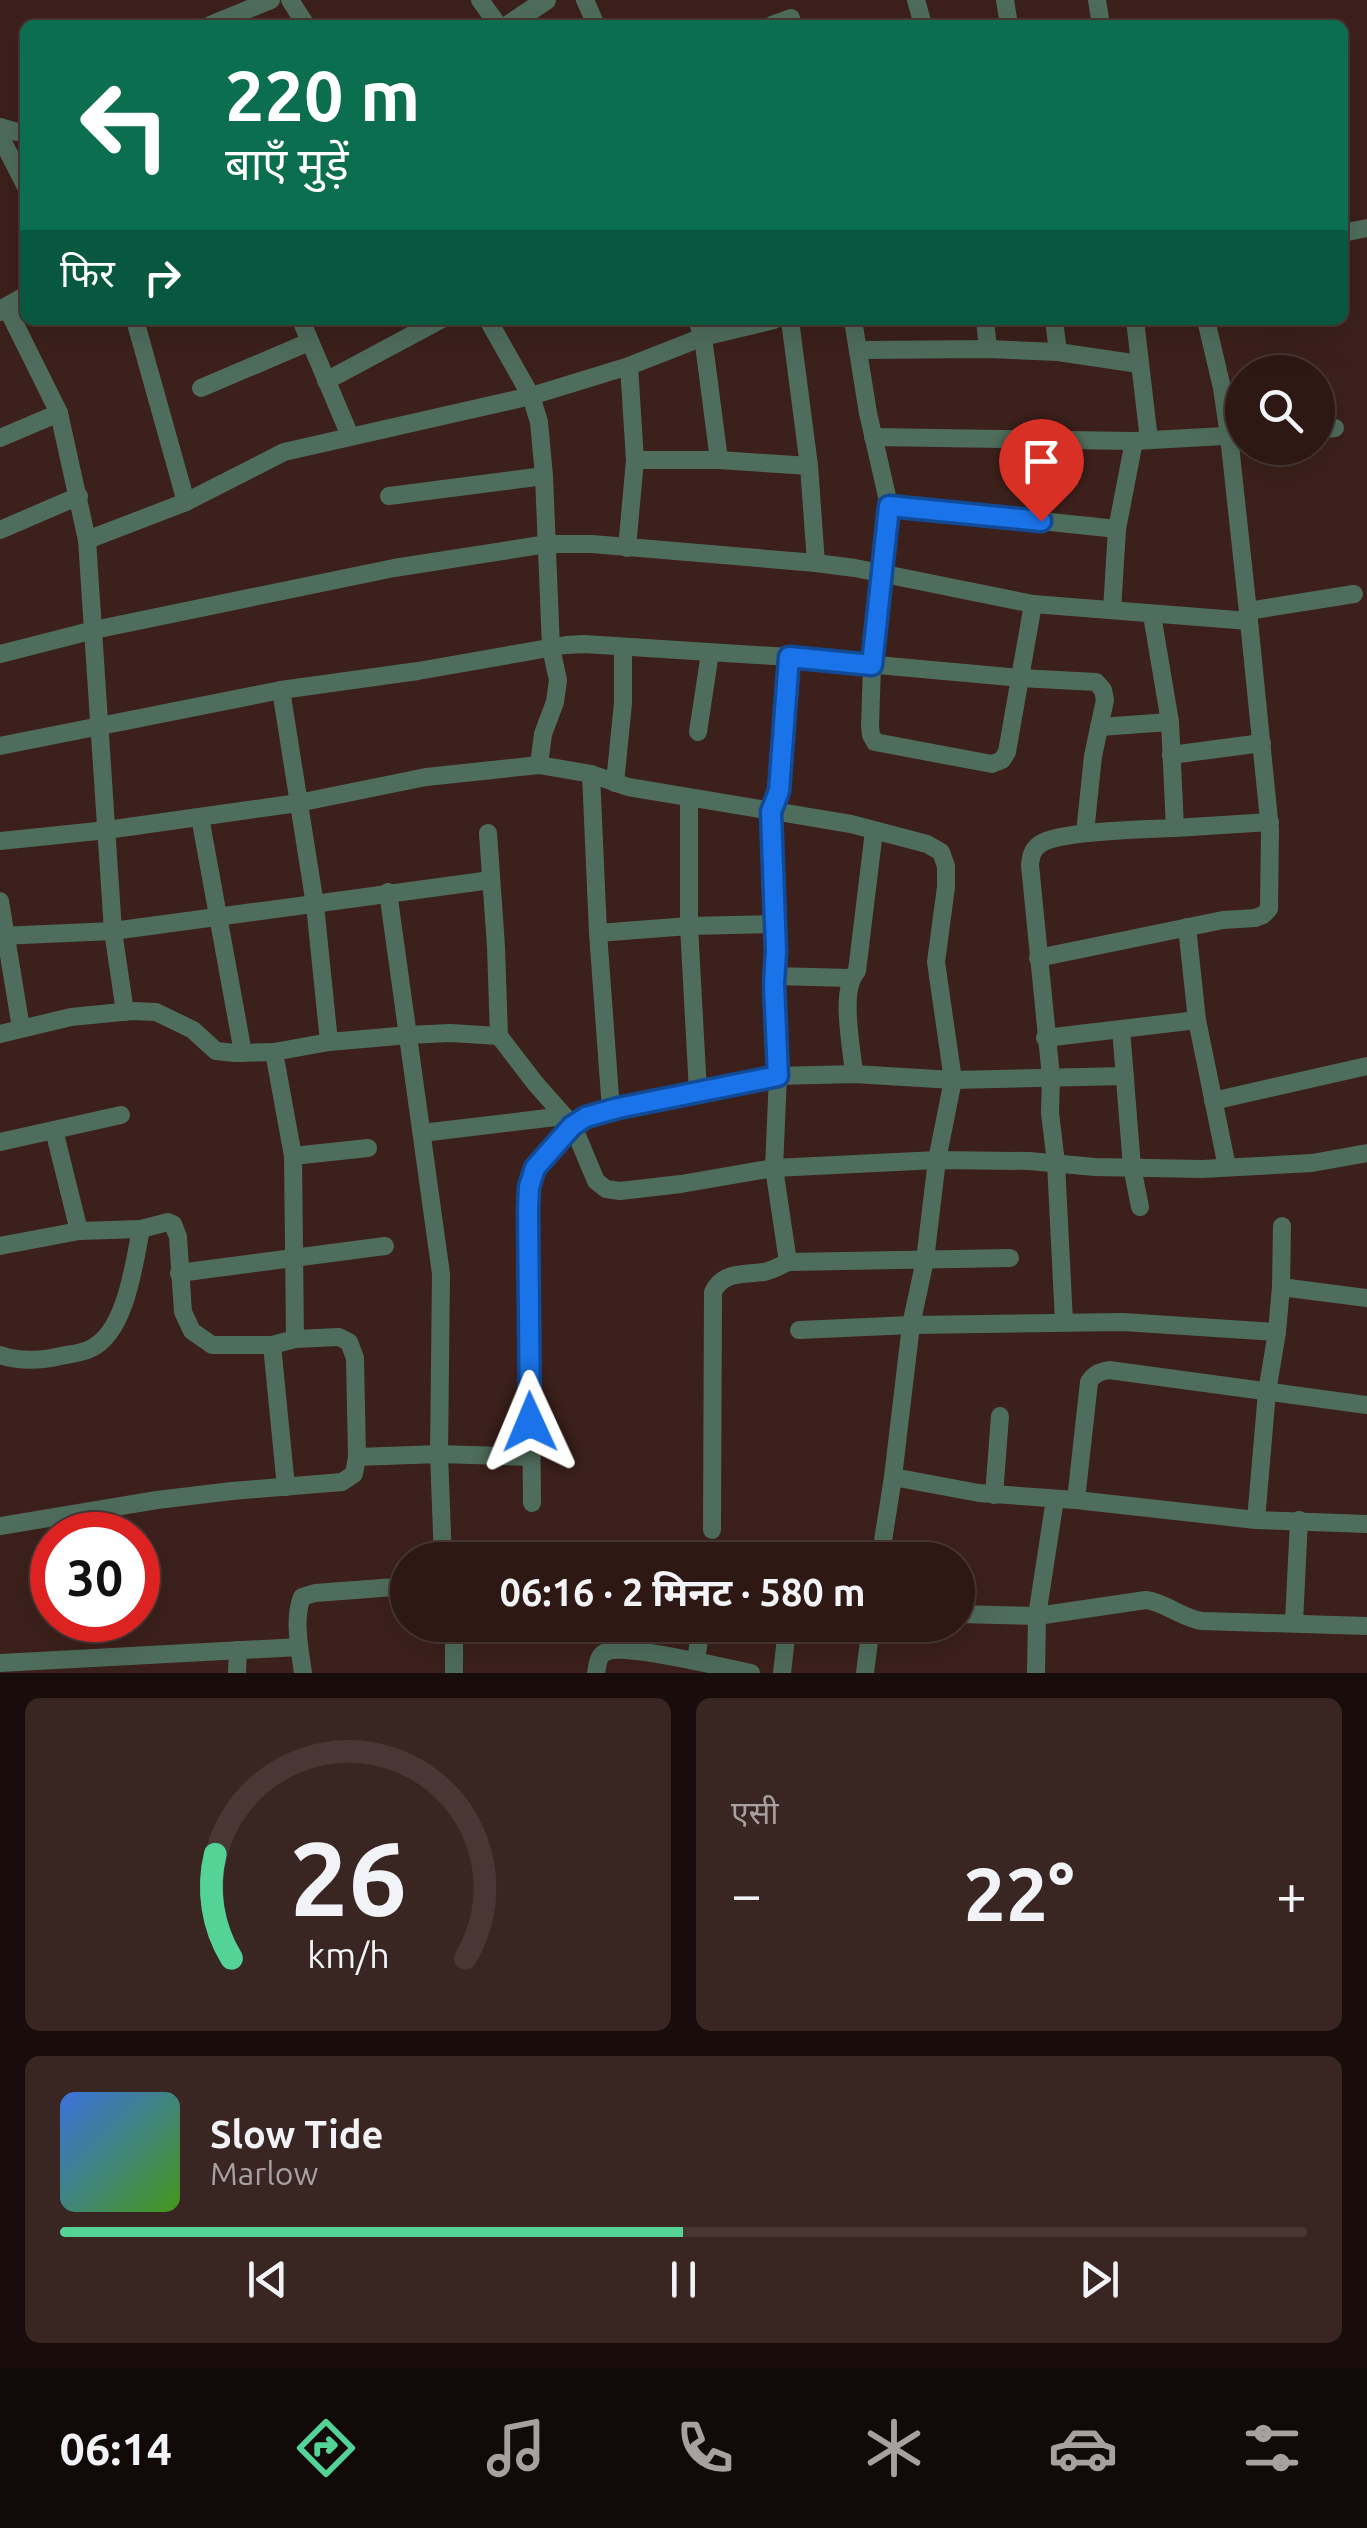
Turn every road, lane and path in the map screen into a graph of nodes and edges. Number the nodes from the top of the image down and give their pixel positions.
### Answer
1 (272, 0) edge
2 (535, 3) edge
3 (791, 18) dead end
4 (222, 20) edge
5 (515, 20) edge
6 (786, 20) edge
7 (0, 136) edge
8 (14, 176) edge
9 (11, 305) edge
10 (136, 325) edge
11 (302, 325) edge
12 (430, 325) edge
13 (491, 325) edge
14 (728, 325) edge
15 (791, 325) edge
16 (854, 325) edge
17 (986, 325) edge
18 (1055, 325) edge
19 (1135, 325) edge
20 (1207, 325) edge
21 (700, 328) edge
22 (310, 342) junction
23 (988, 349) junction
24 (859, 350) junction
25 (1058, 352) junction
26 (1139, 364) junction
27 (629, 366) junction
28 (326, 380) junction
29 (202, 388) dead end
30 (531, 396) junction
31 (1225, 398) edge
32 (59, 412) junction
33 (350, 436) junction
34 (872, 436) junction
35 (1225, 436) edge
36 (0, 438) edge
37 (1142, 440) junction
38 (635, 460) junction
39 (719, 460) junction
40 (1238, 465) edge
41 (809, 466) junction
42 (544, 476) junction
43 (79, 496) junction
44 (388, 496) dead end
45 (186, 502) junction
46 (889, 506) junction
47 (1118, 529) junction
48 (0, 530) edge
49 (87, 540) junction
50 (547, 544) junction
51 (628, 548) junction
52 (816, 563) junction
53 (880, 573) junction
54 (1354, 594) dead end
55 (1033, 604) junction
56 (1112, 610) junction
57 (1152, 614) junction
58 (1249, 616) junction
59 (94, 630) junction
60 (623, 647) junction
61 (551, 648) junction
62 (710, 653) junction
63 (0, 654) edge
64 (789, 657) junction
65 (872, 665) junction
66 (1020, 678) junction
67 (281, 690) junction
68 (1170, 722) junction
69 (100, 726) junction
70 (1099, 727) junction
71 (698, 732) dead end
72 (1262, 744) junction
73 (0, 746) edge
74 (1171, 755) junction
75 (539, 765) junction
76 (591, 774) junction
77 (615, 782) junction
78 (689, 799) junction
79 (298, 803) junction
80 (771, 812) junction
81 (200, 817) junction
82 (1270, 822) junction
83 (1174, 828) junction
84 (106, 830) junction
85 (874, 832) junction
86 (488, 833) dead end
87 (1085, 834) junction
88 (0, 841) edge
89 (491, 880) junction
90 (388, 892) junction
91 (0, 901) edge
92 (315, 905) junction
93 (219, 917) junction
94 (774, 924) junction
95 (690, 926) junction
96 (1186, 926) junction
97 (113, 930) junction
98 (598, 932) junction
99 (3, 935) edge
100 (1038, 958) junction
101 (774, 976) junction
102 (850, 978) junction
103 (125, 1012) junction
104 (1197, 1020) junction
105 (21, 1028) junction
106 (1121, 1029) junction
107 (0, 1034) edge
108 (409, 1035) junction
109 (500, 1036) junction
110 (1045, 1038) junction
111 (330, 1042) junction
112 (274, 1052) junction
113 (243, 1053) junction
114 (1367, 1066) edge
115 (854, 1074) junction
116 (778, 1076) junction
117 (1125, 1076) junction
118 (1051, 1077) junction
119 (953, 1080) junction
120 (698, 1092) junction
121 (1213, 1101) junction
122 (611, 1110) junction
123 (121, 1115) dead end
124 (568, 1121) junction
125 (54, 1130) junction
126 (422, 1133) junction
127 (0, 1142) edge
128 (368, 1148) dead end
129 (1367, 1153) edge
130 (293, 1156) junction
131 (937, 1160) junction
132 (1056, 1163) junction
133 (1132, 1167) junction
134 (1228, 1167) junction
135 (774, 1168) junction
136 (1140, 1207) dead end
137 (1282, 1226) dead end
138 (141, 1229) junction
139 (79, 1231) junction
140 (0, 1246) edge
141 (386, 1246) dead end
142 (1010, 1258) dead end
143 (295, 1259) junction
144 (925, 1260) junction
145 (788, 1262) junction
146 (179, 1273) junction
147 (1281, 1287) junction
148 (1367, 1298) edge
149 (1064, 1322) junction
150 (911, 1325) junction
151 (799, 1330) dead end
152 (1277, 1332) junction
153 (295, 1339) junction
154 (272, 1345) junction
155 (0, 1355) edge
156 (1267, 1392) junction
157 (1367, 1406) edge
158 (1000, 1416) dead end
159 (438, 1454) junction
160 (531, 1457) junction
161 (357, 1458) junction
162 (893, 1477) junction
163 (286, 1487) junction
164 (994, 1494) junction
165 (1055, 1499) junction
166 (1076, 1500) junction
167 (532, 1503) dead end
168 (1256, 1520) junction
169 (1299, 1520) junction
170 (1367, 1524) edge
171 (0, 1526) edge
172 (712, 1530) dead end
173 (442, 1542) edge
174 (883, 1542) edge
175 (390, 1587) edge
176 (975, 1614) edge
177 (1036, 1616) junction
178 (1294, 1622) junction
179 (1367, 1626) edge
180 (454, 1642) edge
181 (698, 1642) edge
182 (786, 1642) edge
183 (869, 1642) edge
184 (299, 1647) junction
185 (238, 1650) junction
186 (696, 1660) junction
187 (0, 1663) edge
188 (237, 1673) edge
189 (303, 1673) edge
190 (454, 1673) edge
191 (596, 1673) edge
192 (751, 1673) edge
193 (782, 1673) edge
194 (866, 1673) edge
195 (1036, 1673) edge

1 - 4 street
2 - 5 street
3 - 6 street
7 - 8 street
9 - 32 street
10 - 45 street
11 - 22 street
12 - 28 street
13 - 30 street
14 - 21 street
15 - 41 street
16 - 24 street
17 - 23 street
18 - 25 street
19 - 26 street
20 - 31 street
21 - 27 street
21 - 39 street
22 - 28 street
22 - 29 street
23 - 24 street
23 - 25 street
24 - 34 street
25 - 26 street
26 - 37 street
27 - 30 street
27 - 38 street
28 - 33 street
30 - 33 street
30 - 42 street
32 - 36 street
32 - 43 street
33 - 45 street
34 - 37 street
34 - 46 street
35 - 37 street
37 - 47 street
38 - 39 street
38 - 51 street
39 - 41 street
40 - 58 street
41 - 52 street
42 - 44 street
42 - 50 street
43 - 48 street
43 - 49 street
45 - 49 street
46 - 47 street
46 - 53 street
47 - 56 street
49 - 59 street
50 - 51 street
50 - 59 street
50 - 61 street
51 - 52 street
52 - 53 street
53 - 55 street
53 - 65 street
54 - 58 street
55 - 56 street
55 - 66 street
56 - 57 street
57 - 58 street
57 - 68 street
58 - 72 street
59 - 63 street
59 - 69 street
60 - 61 street
60 - 62 street
60 - 77 street
61 - 67 street
61 - 75 street
62 - 64 street
62 - 71 street
64 - 65 street
64 - 80 street
65 - 66 street
65 - 66 street
66 - 70 street
67 - 69 street
67 - 79 street
68 - 70 street
68 - 74 street
69 - 73 street
69 - 84 street
70 - 87 street
72 - 74 street
72 - 82 street
74 - 83 street
75 - 76 street
75 - 79 street
76 - 77 street
76 - 98 street
77 - 78 street
78 - 80 street
78 - 95 street
79 - 81 street
79 - 92 street
80 - 85 street
80 - 94 street
81 - 84 street
81 - 93 street
82 - 83 street
82 - 96 street
83 - 87 street
84 - 88 street
84 - 97 street
85 - 102 street
85 - 119 street
86 - 89 street
87 - 100 street
89 - 90 street
89 - 109 street
90 - 92 street
90 - 108 street
91 - 99 street
92 - 93 street
92 - 111 street
93 - 97 street
93 - 113 street
94 - 95 street
94 - 101 street
95 - 98 street
95 - 120 street
96 - 100 street
96 - 104 street
97 - 99 street
97 - 103 street
98 - 122 street
99 - 105 street
100 - 110 street
101 - 102 street
101 - 116 street
102 - 115 street
103 - 105 street
103 - 113 street
104 - 106 street
104 - 121 street
105 - 107 street
106 - 110 street
106 - 117 street
108 - 109 street
108 - 111 street
108 - 126 street
109 - 124 street
110 - 118 street
111 - 112 street
112 - 113 street
112 - 130 street
114 - 121 street
115 - 116 street
115 - 119 street
116 - 120 street
116 - 135 street
117 - 118 street
117 - 133 street
118 - 119 street
118 - 132 street
119 - 131 street
120 - 122 street
121 - 134 street
122 - 124 street
123 - 125 street
124 - 126 street
124 - 135 street
124 - 160 street
125 - 127 street
125 - 139 street
126 - 159 street
128 - 130 street
129 - 134 street
130 - 143 street
131 - 132 street
131 - 135 street
131 - 144 street
132 - 133 street
132 - 149 street
133 - 134 street
133 - 136 street
135 - 145 street
137 - 147 street
138 - 139 street
138 - 146 street
138 - 155 street
139 - 140 street
141 - 143 street
142 - 144 street
143 - 146 street
143 - 153 street
144 - 145 street
144 - 150 street
145 - 172 street
146 - 154 street
147 - 148 street
147 - 152 street
149 - 150 street
149 - 152 street
150 - 151 street
150 - 162 street
152 - 156 street
153 - 154 street
153 - 161 street
154 - 163 street
156 - 157 street
156 - 166 street
156 - 168 street
158 - 164 street
159 - 160 street
159 - 161 street
159 - 173 street
160 - 167 street
161 - 163 street
162 - 164 street
162 - 174 street
163 - 171 street
164 - 165 street
165 - 166 street
165 - 177 street
166 - 168 street
168 - 169 street
169 - 170 street
169 - 178 street
175 - 184 street
176 - 177 street
177 - 178 street
177 - 195 street
178 - 179 street
180 - 190 street
181 - 186 street
182 - 193 street
183 - 194 street
184 - 185 street
184 - 189 street
185 - 187 street
185 - 188 street
186 - 191 street
186 - 192 street

